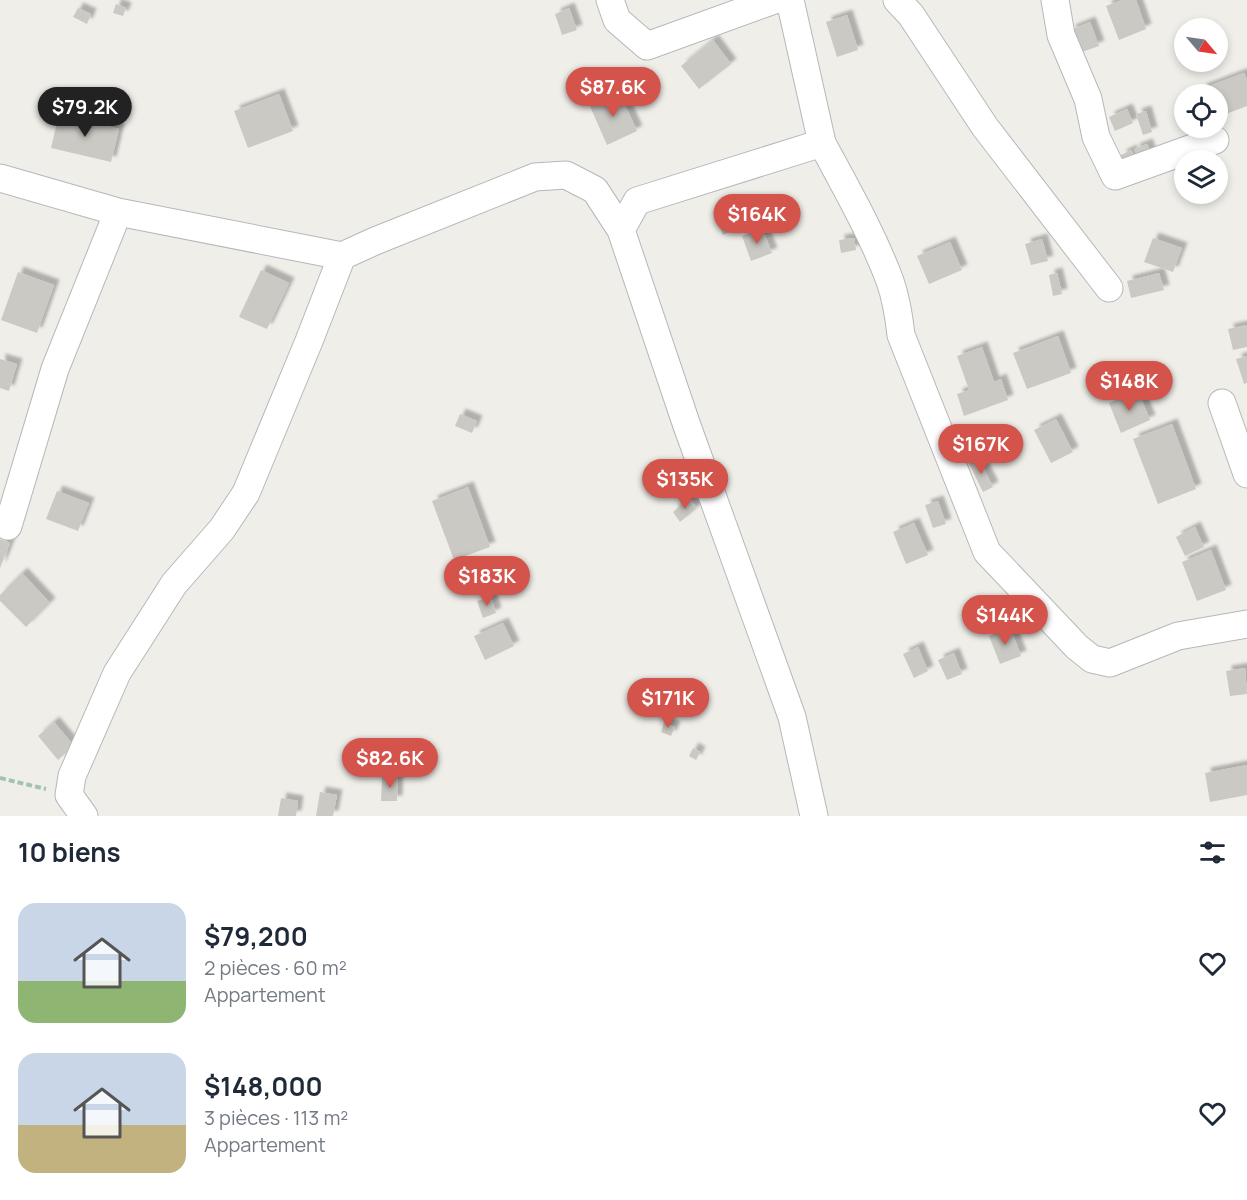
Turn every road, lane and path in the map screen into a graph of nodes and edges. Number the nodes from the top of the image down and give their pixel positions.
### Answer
1 (610, 0) edge
2 (897, 0) edge
3 (1055, 0) edge
4 (789, 1) edge
5 (1215, 140) dead end
6 (822, 143) junction
7 (0, 178) edge
8 (118, 212) junction
9 (621, 230) junction
10 (342, 256) junction
11 (1109, 288) dead end
12 (1222, 403) dead end
13 (1247, 474) edge
14 (8, 526) dead end
15 (1247, 624) edge
16 (0, 778) edge
17 (77, 806) edge
18 (814, 816) edge

1 - 4 street
2 - 11 street
3 - 5 street
4 - 6 street
6 - 9 street
6 - 15 street
7 - 8 street
8 - 10 street
8 - 14 street
9 - 10 street
9 - 18 street
10 - 17 street
12 - 13 street
16 - 17 path

